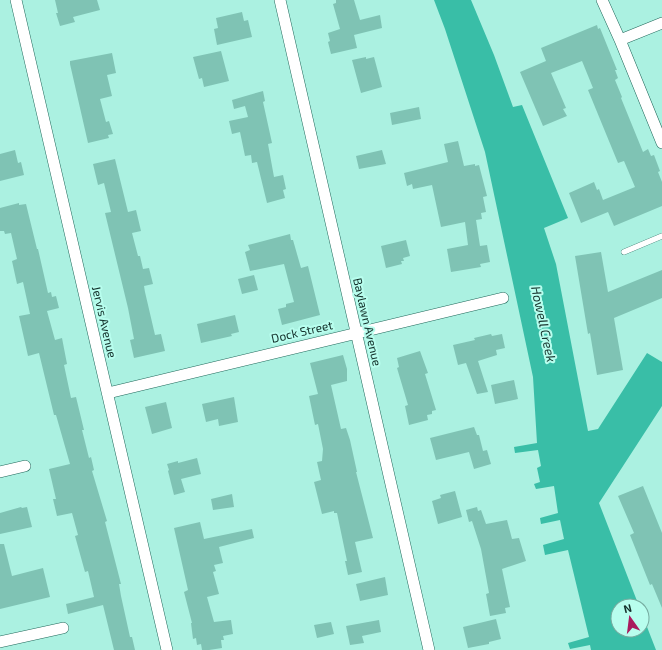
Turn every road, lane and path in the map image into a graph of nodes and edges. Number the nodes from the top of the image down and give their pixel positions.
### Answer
1 (16, 0) edge
2 (280, 0) edge
3 (602, 0) edge
4 (662, 23) edge
5 (620, 40) junction
6 (662, 143) edge
7 (662, 236) edge
8 (624, 252) dead end
9 (503, 298) dead end
10 (356, 333) junction
11 (108, 392) junction
12 (25, 466) dead end
13 (0, 472) edge
14 (63, 628) dead end
15 (0, 642) edge
16 (167, 650) edge
17 (429, 650) edge

1 - 11 street, Jervis Avenue
2 - 10 street, Baylawn Avenue
3 - 5 street
4 - 5 street
5 - 6 street
7 - 8 lane
9 - 10 street, Dock Street
10 - 11 street, Dock Street
10 - 17 street, Baylawn Avenue
11 - 16 street, Jervis Avenue
12 - 13 street
14 - 15 street

